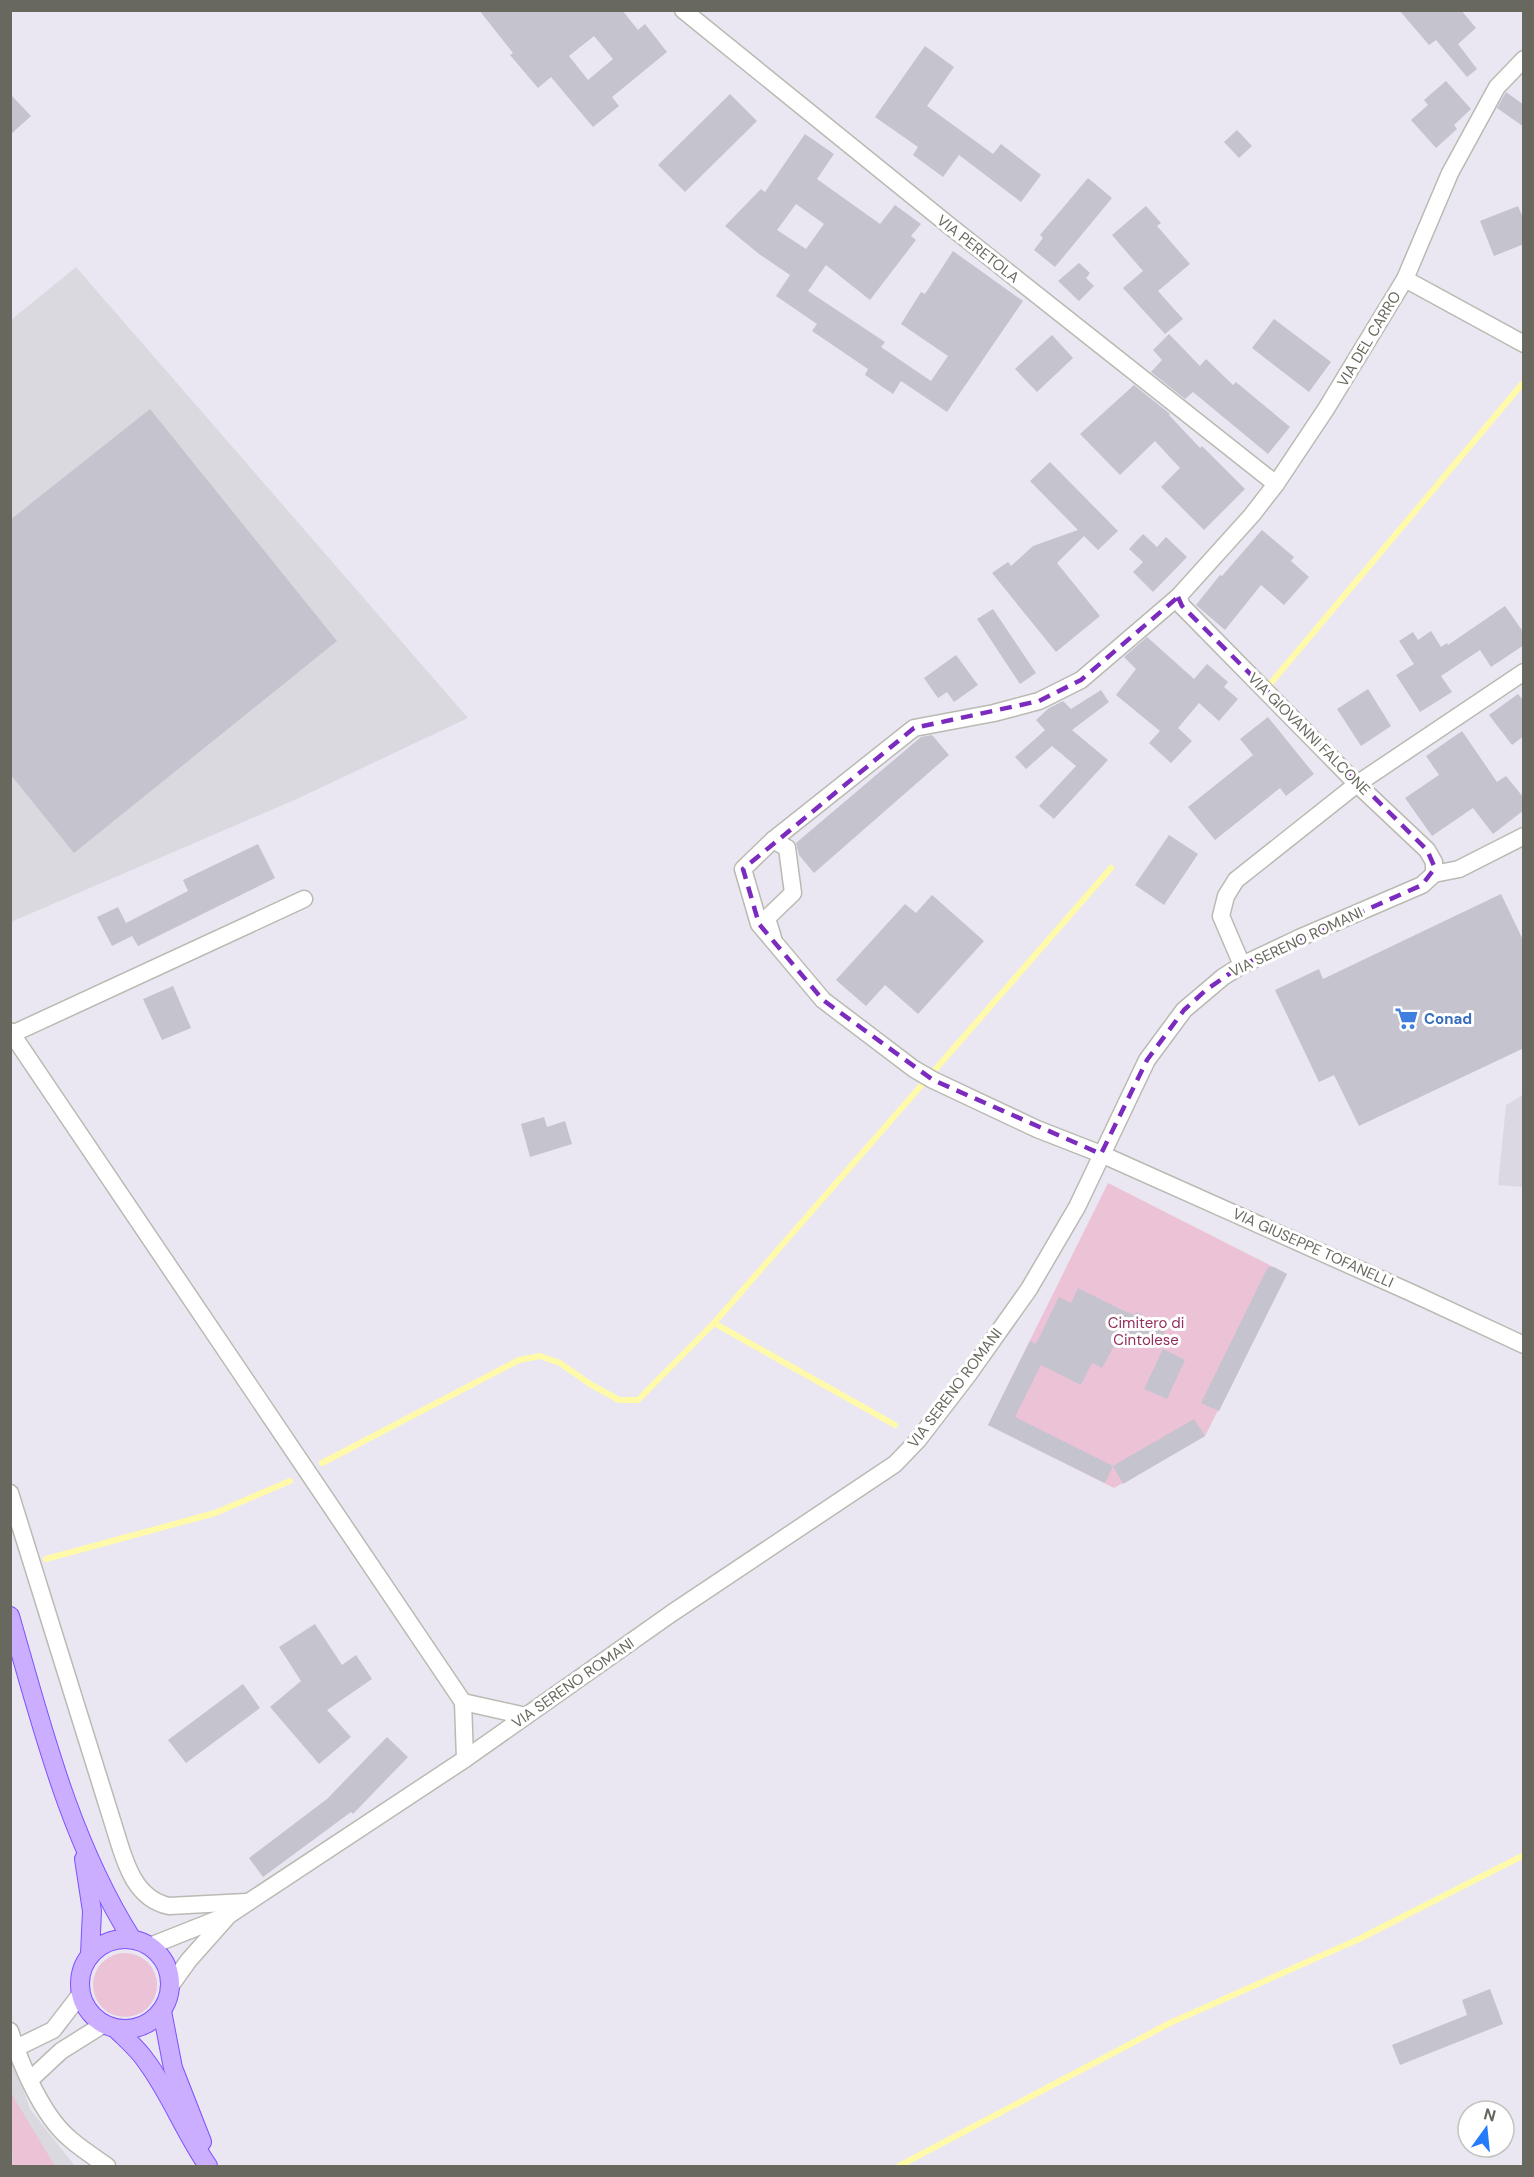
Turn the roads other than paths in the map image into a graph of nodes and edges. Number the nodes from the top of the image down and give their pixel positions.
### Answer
1 (683, 10) edge
2 (1524, 59) edge
3 (1405, 279) junction
4 (1524, 344) edge
5 (1276, 484) junction
6 (1178, 597) junction
7 (1524, 672) edge
8 (1357, 784) junction
9 (1524, 836) edge
10 (773, 840) junction
11 (1434, 874) junction
12 (304, 899) dead end
13 (774, 942) junction
14 (1242, 965) junction
15 (11, 1034) edge
16 (1101, 1154) junction
17 (1524, 1345) edge
18 (10, 1493) edge
19 (10, 1616) edge
20 (463, 1702) junction
21 (526, 1716) junction
22 (465, 1759) junction
23 (81, 1840) junction
24 (247, 1902) junction
25 (229, 1915) junction
26 (132, 1939) junction
27 (150, 1946) junction
28 (90, 1954) junction
29 (171, 1984) junction
30 (80, 1995) junction
31 (162, 2011) junction
32 (110, 2027) junction
33 (10, 2031) edge
34 (16, 2048) junction
35 (31, 2079) junction
36 (107, 2166) edge
37 (209, 2166) edge

1 - 5 street, VIA PERETOLA
2 - 3 street, VIA DEL CARRO
3 - 4 street
3 - 5 street, VIA DEL CARRO
5 - 6 street, VIA DEL CARRO
6 - 8 street, VIA GIOVANNI FALCONE
6 - 10 street, VIA DEL CARRO
7 - 8 street
8 - 11 street, VIA GIOVANNI FALCONE
8 - 14 street
9 - 11 street, VIA SERENO ROMANI
10 - 13 street, VIA GIUSEPPE TOFANELLI
10 - 13 street
11 - 14 street, VIA SERENO ROMANI
12 - 15 street
13 - 16 street, VIA GIUSEPPE TOFANELLI
14 - 16 street, VIA SERENO ROMANI
15 - 20 street
16 - 17 street, VIA GIUSEPPE TOFANELLI
16 - 21 street, VIA SERENO ROMANI
18 - 24 street
19 - 23 main road
20 - 21 street
20 - 22 street
21 - 22 street, VIA SERENO ROMANI
22 - 24 street, VIA SERENO ROMANI
23 - 26 main road
23 - 28 main road
24 - 25 street, VIA SERENO ROMANI
25 - 27 street
25 - 29 street
26 - 27 main road
26 - 28 main road
27 - 29 main road
28 - 30 main road
29 - 31 main road
30 - 32 main road
30 - 34 street
31 - 32 main road
31 - 37 main road
32 - 35 street
32 - 37 main road
33 - 34 street
34 - 35 street
35 - 36 street

